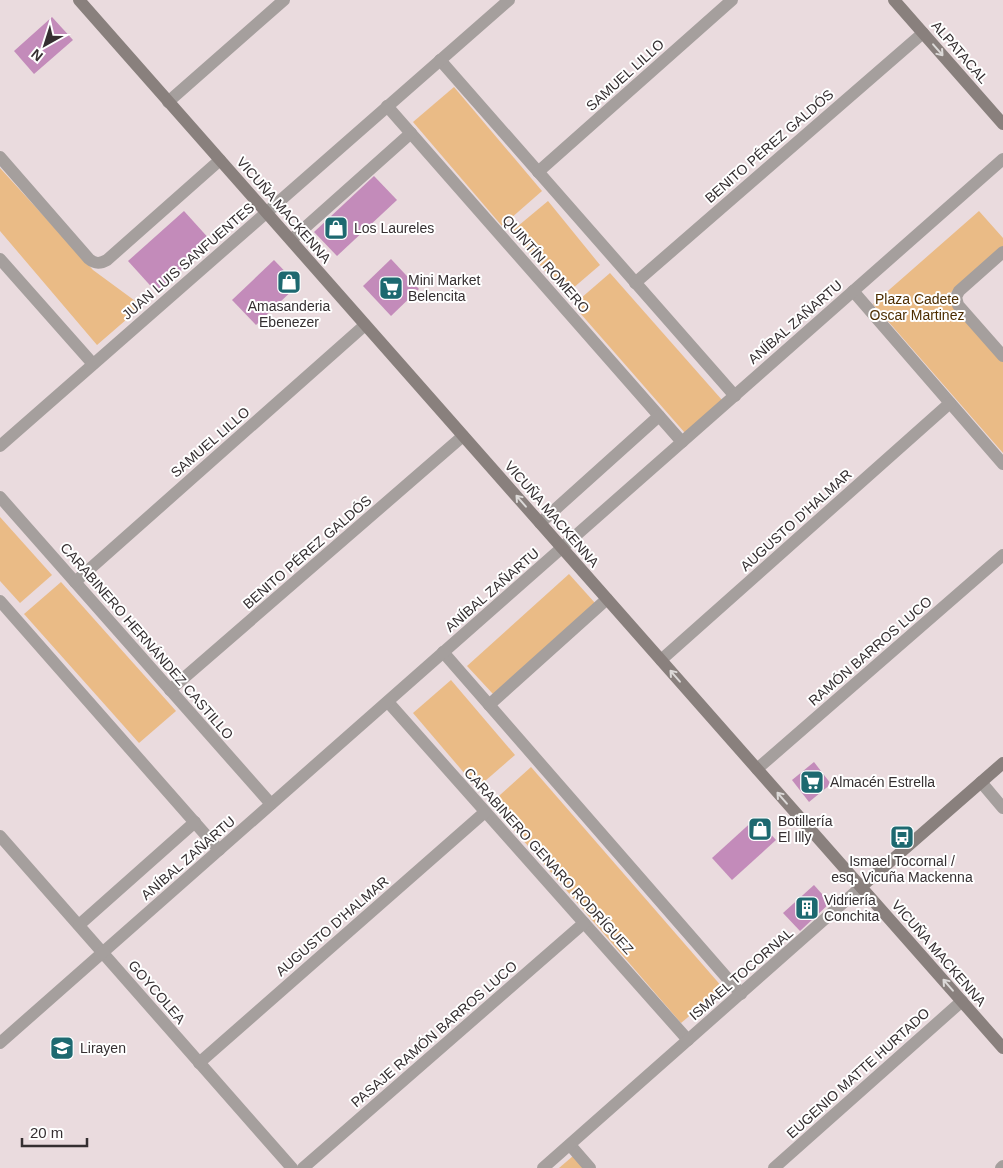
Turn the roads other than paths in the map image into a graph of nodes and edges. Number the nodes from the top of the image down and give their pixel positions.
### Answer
1 (79, 0) edge
2 (284, 0) edge
3 (509, 0) edge
4 (732, 0) edge
5 (894, 0) edge
6 (922, 33) junction
7 (440, 60) junction
8 (168, 102) junction
9 (387, 106) junction
10 (1003, 124) edge
11 (411, 133) junction
12 (0, 157) edge
13 (1003, 159) edge
14 (220, 160) junction
15 (538, 172) junction
16 (266, 212) junction
17 (290, 240) junction
18 (1003, 252) edge
19 (0, 259) edge
20 (635, 283) junction
21 (853, 291) junction
22 (366, 325) junction
23 (1003, 356) edge
24 (93, 364) junction
25 (734, 396) junction
26 (950, 403) junction
27 (660, 416) junction
28 (463, 436) junction
29 (682, 442) junction
30 (0, 446) edge
31 (1003, 464) edge
32 (0, 497) edge
33 (540, 523) junction
34 (562, 548) junction
35 (1003, 555) edge
36 (75, 582) junction
37 (608, 600) junction
38 (0, 601) edge
39 (444, 652) junction
40 (661, 660) junction
41 (170, 690) junction
42 (388, 702) junction
43 (489, 705) junction
44 (1003, 763) edge
45 (757, 770) junction
46 (981, 782) junction
47 (271, 804) junction
48 (1003, 808) edge
49 (485, 812) junction
50 (195, 822) junction
51 (0, 836) edge
52 (219, 850) junction
53 (861, 887) junction
54 (584, 923) junction
55 (79, 925) junction
56 (103, 953) junction
57 (741, 994) junction
58 (962, 1001) junction
59 (688, 1040) junction
60 (0, 1044) edge
61 (1003, 1048) edge
62 (199, 1063) junction
63 (570, 1145) junction
64 (284, 1165) edge
65 (303, 1168) edge
66 (543, 1168) edge
67 (590, 1168) edge
68 (774, 1168) edge

1 - 8 main road, VICUÑA MACKENNA
2 - 8 street
3 - 7 street, JUAN LUIS SANFUENTES
4 - 15 street, SAMUEL LILLO
5 - 6 main road, ALPATACAL
6 -> 10 main road, ALPATACAL
6 - 20 street, BENITO PÉREZ GALDÓS
7 - 9 street, JUAN LUIS SANFUENTES
7 - 15 street
8 - 14 main road, VICUÑA MACKENNA
9 - 11 street, QUINTÍN ROMERO
9 - 16 street, JUAN LUIS SANFUENTES
11 - 17 street
11 - 27 street, QUINTÍN ROMERO
12 - 14 street
13 - 21 street, ANÍBAL ZAÑARTU
14 - 16 main road, VICUÑA MACKENNA
15 - 20 street
16 - 17 main road, VICUÑA MACKENNA
16 - 24 street, JUAN LUIS SANFUENTES
17 - 22 main road, VICUÑA MACKENNA
18 - 23 street
19 - 24 street
20 - 25 street
21 - 25 street, ANÍBAL ZAÑARTU
21 - 26 street
22 - 28 main road, VICUÑA MACKENNA
22 - 36 street, SAMUEL LILLO
24 - 30 street, JUAN LUIS SANFUENTES
25 - 29 street, ANÍBAL ZAÑARTU
26 - 31 street
26 - 40 street, AUGUSTO D'HALMAR
27 - 29 street, QUINTÍN ROMERO
27 - 33 street
33 -> 28 main road, VICUÑA MACKENNA
28 - 41 street, BENITO PÉREZ GALDÓS
29 - 34 street, ANÍBAL ZAÑARTU
32 - 36 street, CARABINERO HERNÁNDEZ CASTILLO
33 - 34 main road, VICUÑA MACKENNA
34 - 37 main road, VICUÑA MACKENNA
34 - 39 street, ANÍBAL ZAÑARTU
35 - 45 street, RAMÓN BARROS LUCO
36 - 41 street, CARABINERO HERNÁNDEZ CASTILLO
37 - 40 main road, VICUÑA MACKENNA
37 - 43 street
38 - 50 street
39 - 42 street, ANÍBAL ZAÑARTU
39 - 43 street
45 -> 40 main road, VICUÑA MACKENNA
41 - 47 street, CARABINERO HERNÁNDEZ CASTILLO
42 - 47 street, ANÍBAL ZAÑARTU
42 - 49 street, CARABINERO GENARO RODRÍGUEZ
43 - 57 street
44 - 46 main road, ISMAEL TOCORNAL
53 -> 45 main road, VICUÑA MACKENNA
46 - 48 street
46 - 53 main road, ISMAEL TOCORNAL
47 - 52 street, ANÍBAL ZAÑARTU
49 - 54 street, CARABINERO GENARO RODRÍGUEZ
49 - 62 street, AUGUSTO D'HALMAR
50 - 52 street
50 - 55 street, ANÍBAL ZAÑARTU
51 - 55 street, GOYCOLEA
52 - 56 street, ANÍBAL ZAÑARTU
53 - 57 street, ISMAEL TOCORNAL
58 -> 53 main road, VICUÑA MACKENNA
54 - 59 street, CARABINERO GENARO RODRÍGUEZ
54 - 65 street, PASAJE RAMÓN BARROS LUCO
55 - 56 street, GOYCOLEA
56 - 60 street, ANÍBAL ZAÑARTU
56 - 62 street, GOYCOLEA
57 - 59 street, ISMAEL TOCORNAL
58 - 61 main road, VICUÑA MACKENNA
58 - 68 street, EUGENIO MATTE HURTADO
59 - 63 street, ISMAEL TOCORNAL
62 - 64 street, GOYCOLEA
63 - 66 street, ISMAEL TOCORNAL
63 - 67 street

